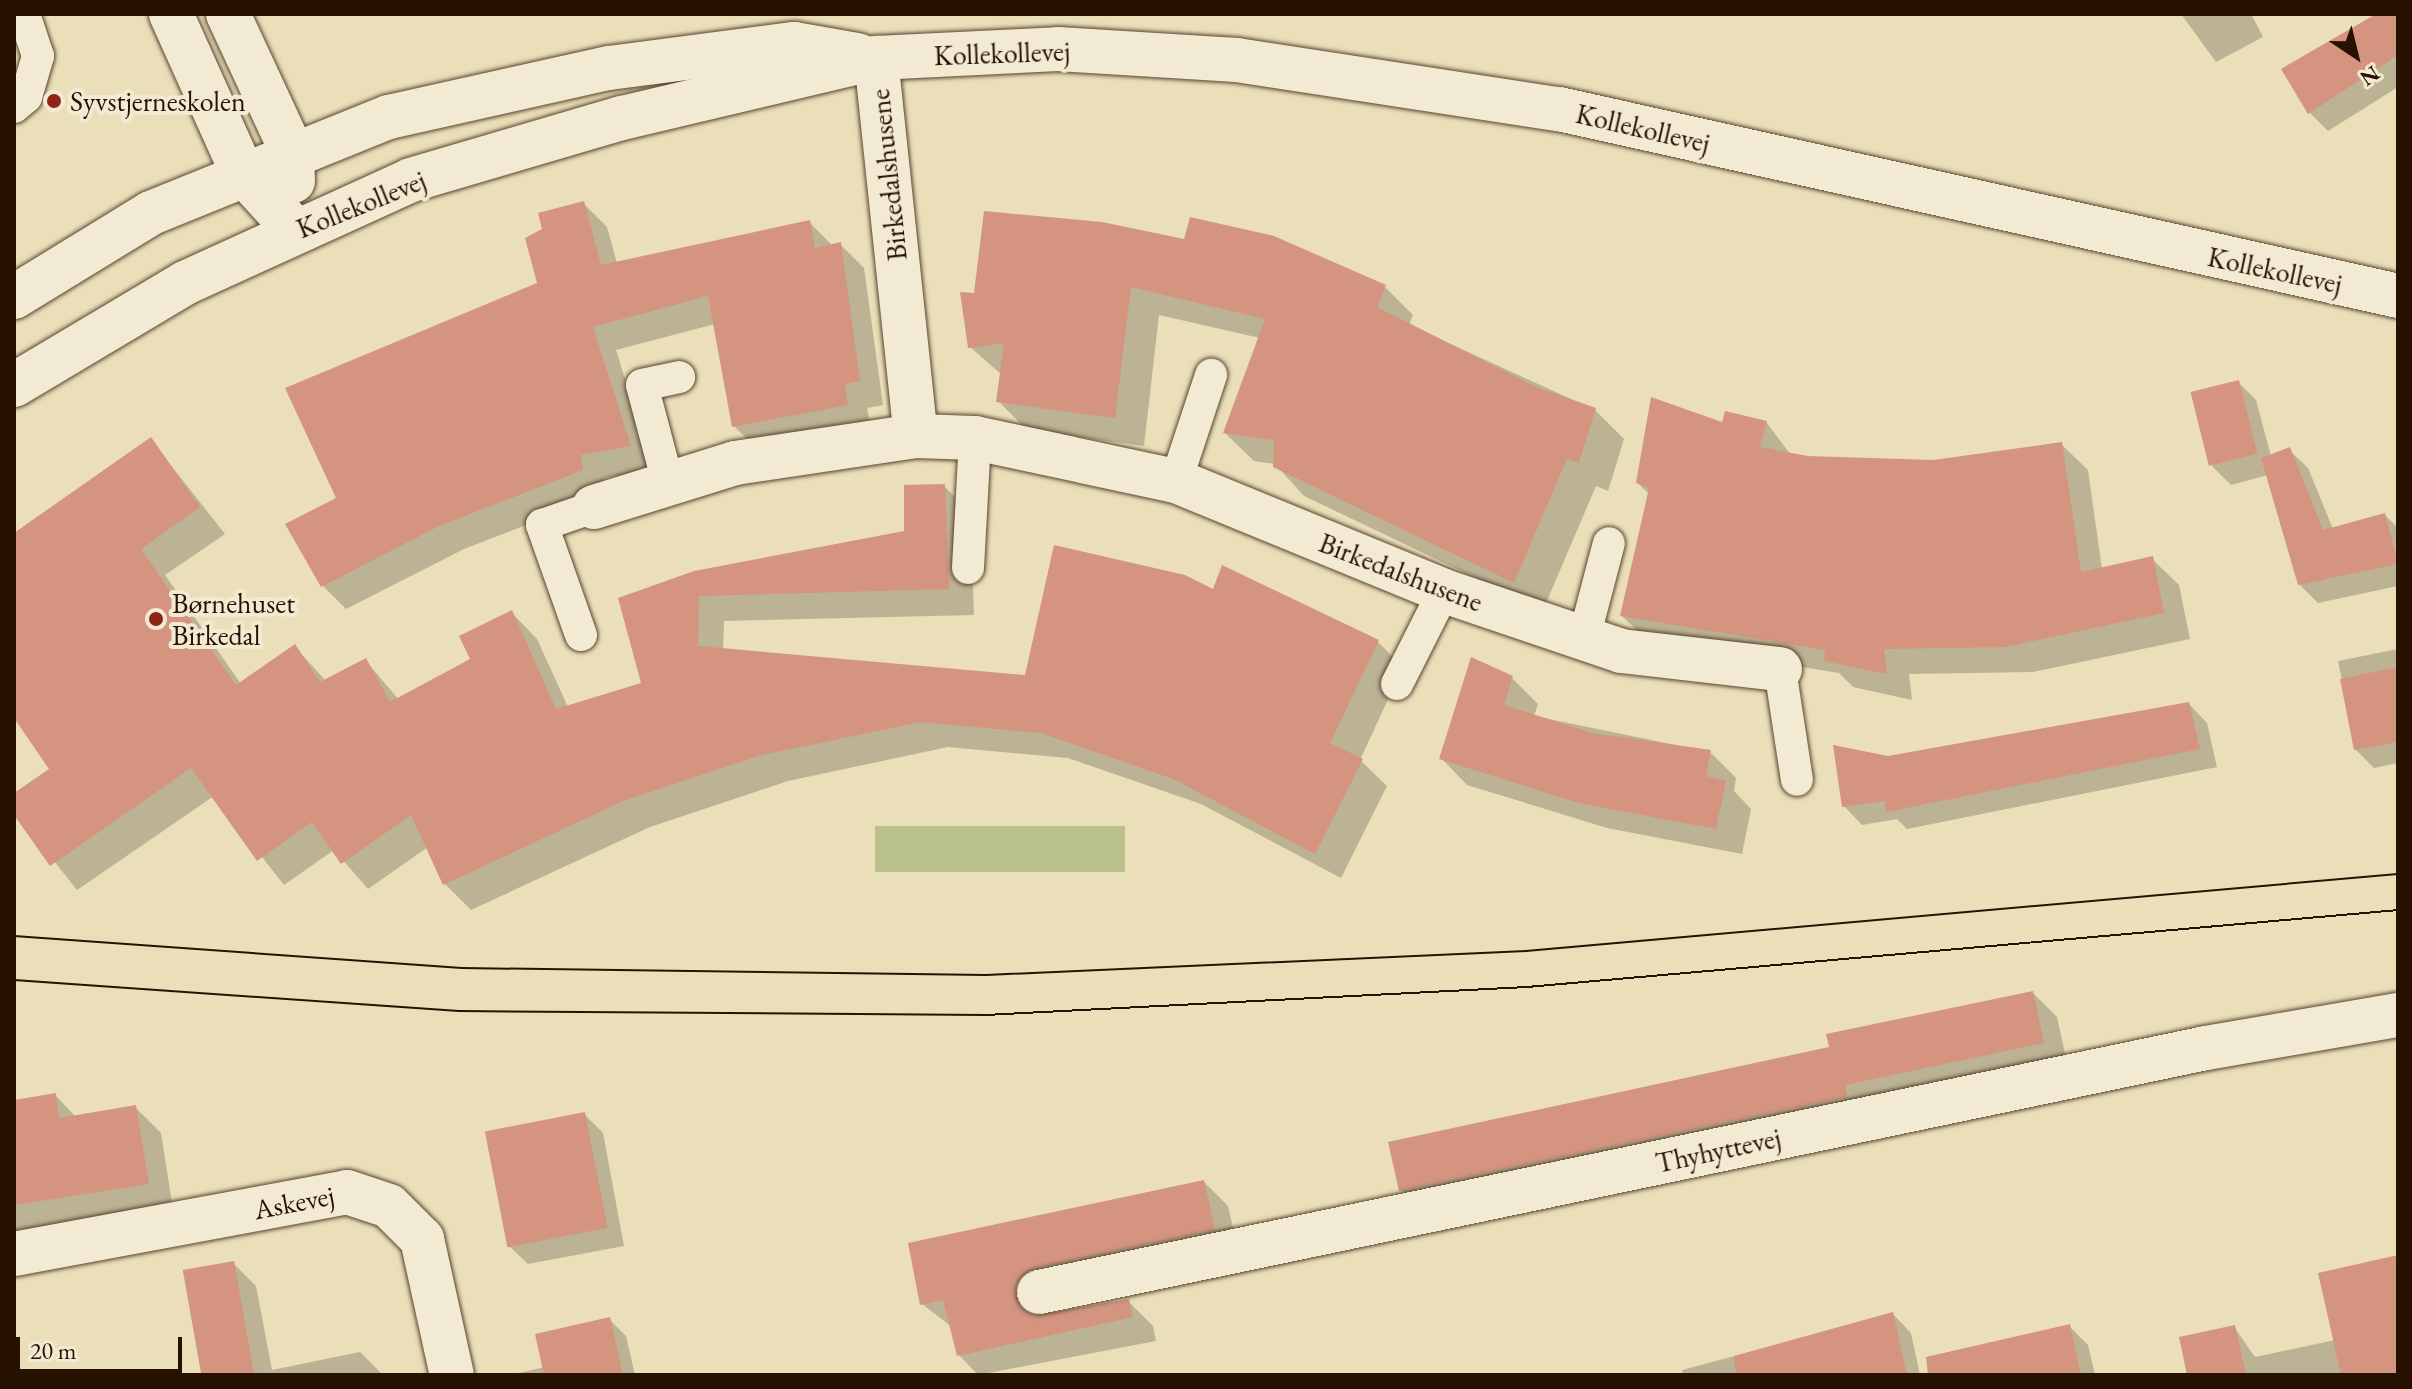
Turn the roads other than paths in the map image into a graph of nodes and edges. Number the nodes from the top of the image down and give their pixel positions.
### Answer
1 (24, 14) edge
2 (171, 14) edge
3 (228, 14) edge
4 (876, 58) junction
5 (14, 107) edge
6 (292, 152) junction
7 (242, 172) junction
8 (295, 230) junction
9 (2398, 296) edge
10 (14, 297) edge
11 (1211, 375) dead end
12 (679, 377) dead end
13 (14, 385) edge
14 (916, 436) junction
15 (975, 438) junction
16 (1176, 481) junction
17 (668, 483) junction
18 (594, 507) joint
19 (1609, 543) dead end
20 (968, 568) dead end
21 (1444, 591) junction
22 (581, 635) dead end
23 (1584, 638) junction
24 (1780, 669) joint
25 (1397, 684) dead end
26 (1797, 780) dead end
27 (2398, 1015) edge
28 (14, 1254) edge
29 (1039, 1292) dead end
30 (452, 1375) edge

1 - 5 lane
2 - 7 street
3 - 6 street
4 - 6 street, Kollekollevej
4 - 8 street, Kollekollevej
4 - 9 street, Kollekollevej
4 - 14 street, Birkedalshusene
6 - 7 street, Kollekollevej
6 - 8 street
7 - 8 street
7 - 10 street, Kollekollevej
8 - 13 street, Kollekollevej
11 - 16 lane
12 - 17 lane
14 - 15 street, Birkedalshusene
14 - 17 street, Birkedalshusene
15 - 16 street, Birkedalshusene
15 - 20 lane
16 - 21 street, Birkedalshusene
17 - 18 street, Birkedalshusene
18 - 22 lane
19 - 23 lane
21 - 23 street, Birkedalshusene
21 - 25 lane
23 - 24 street, Birkedalshusene
24 - 26 lane, Birkedalshusene
27 - 29 street, Thyhyttevej
28 - 30 street, Askevej

